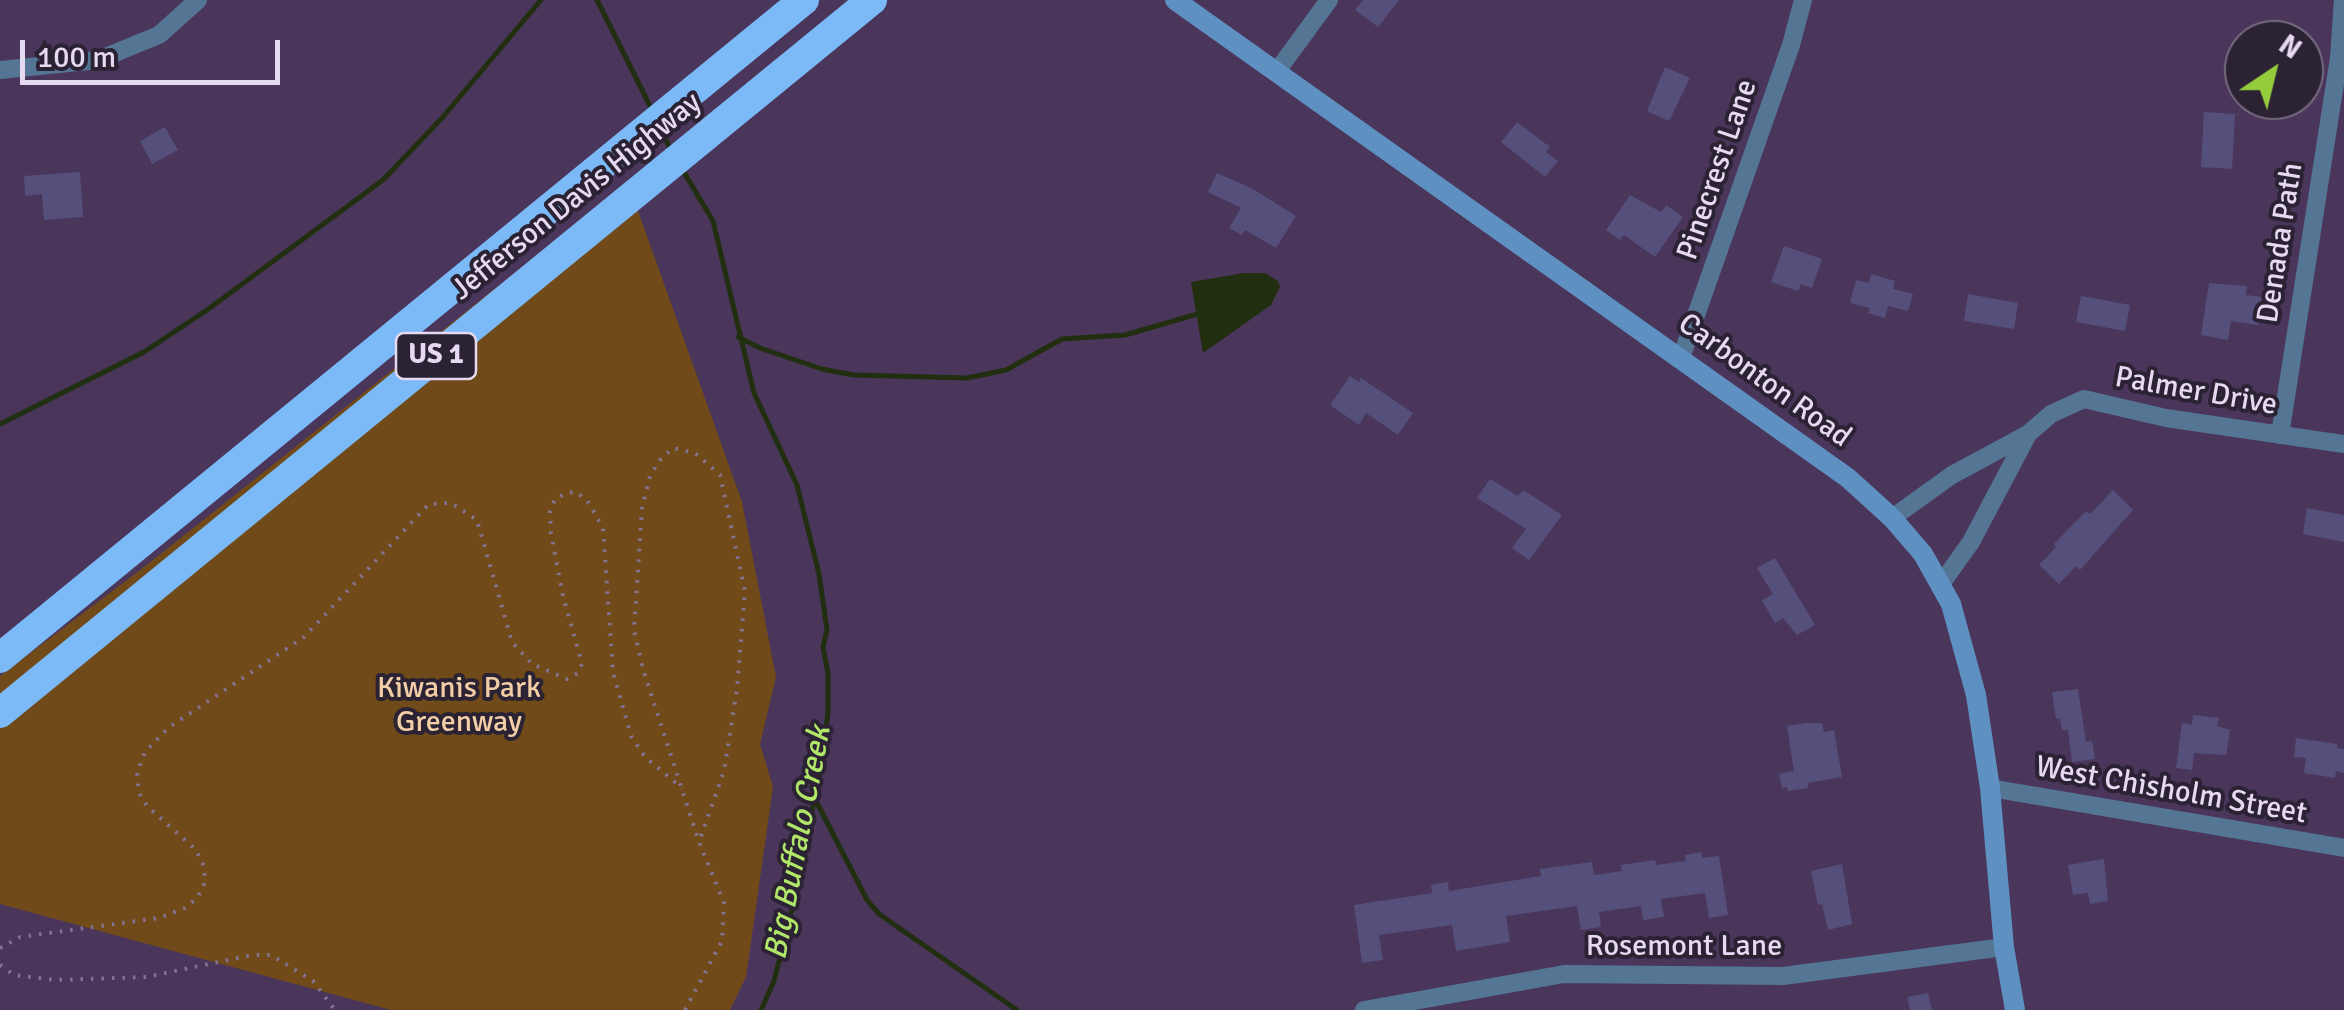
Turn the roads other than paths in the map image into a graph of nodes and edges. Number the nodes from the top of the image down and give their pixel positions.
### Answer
1 (198, 0) edge
2 (804, 0) edge
3 (872, 0) edge
4 (1175, 0) edge
5 (1329, 0) edge
6 (1803, 0) edge
7 (2342, 0) edge
8 (0, 70) edge
9 (1277, 71) junction
10 (1681, 358) junction
11 (2028, 434) junction
12 (2280, 435) junction
13 (2344, 444) edge
14 (1892, 518) junction
15 (1941, 584) junction
16 (0, 658) edge
17 (0, 713) edge
18 (1990, 788) junction
19 (2344, 848) edge
20 (2004, 947) junction
21 (1364, 1010) edge
22 (2015, 1010) edge

1 - 8 street
2 - 16 highway, Jefferson Davis Highway / US 1
3 - 17 highway, Jefferson Davis Highway / US 1
4 - 9 street, Carbonton Road
5 - 9 street
6 - 10 street, Pinecrest Lane
7 - 12 street, Denada Path
9 - 10 street, Carbonton Road
10 - 14 street, Carbonton Road
11 - 12 street, Palmer Drive
11 - 14 street, Palmer Drive
11 - 15 street
12 - 13 street, Palmer Drive
14 - 15 street, Carbonton Road
15 - 18 street, Carbonton Road
18 - 19 street, West Chisholm Street
18 - 20 street, Carbonton Road
20 - 21 street, Rosemont Lane
20 - 22 street, Carbonton Road

